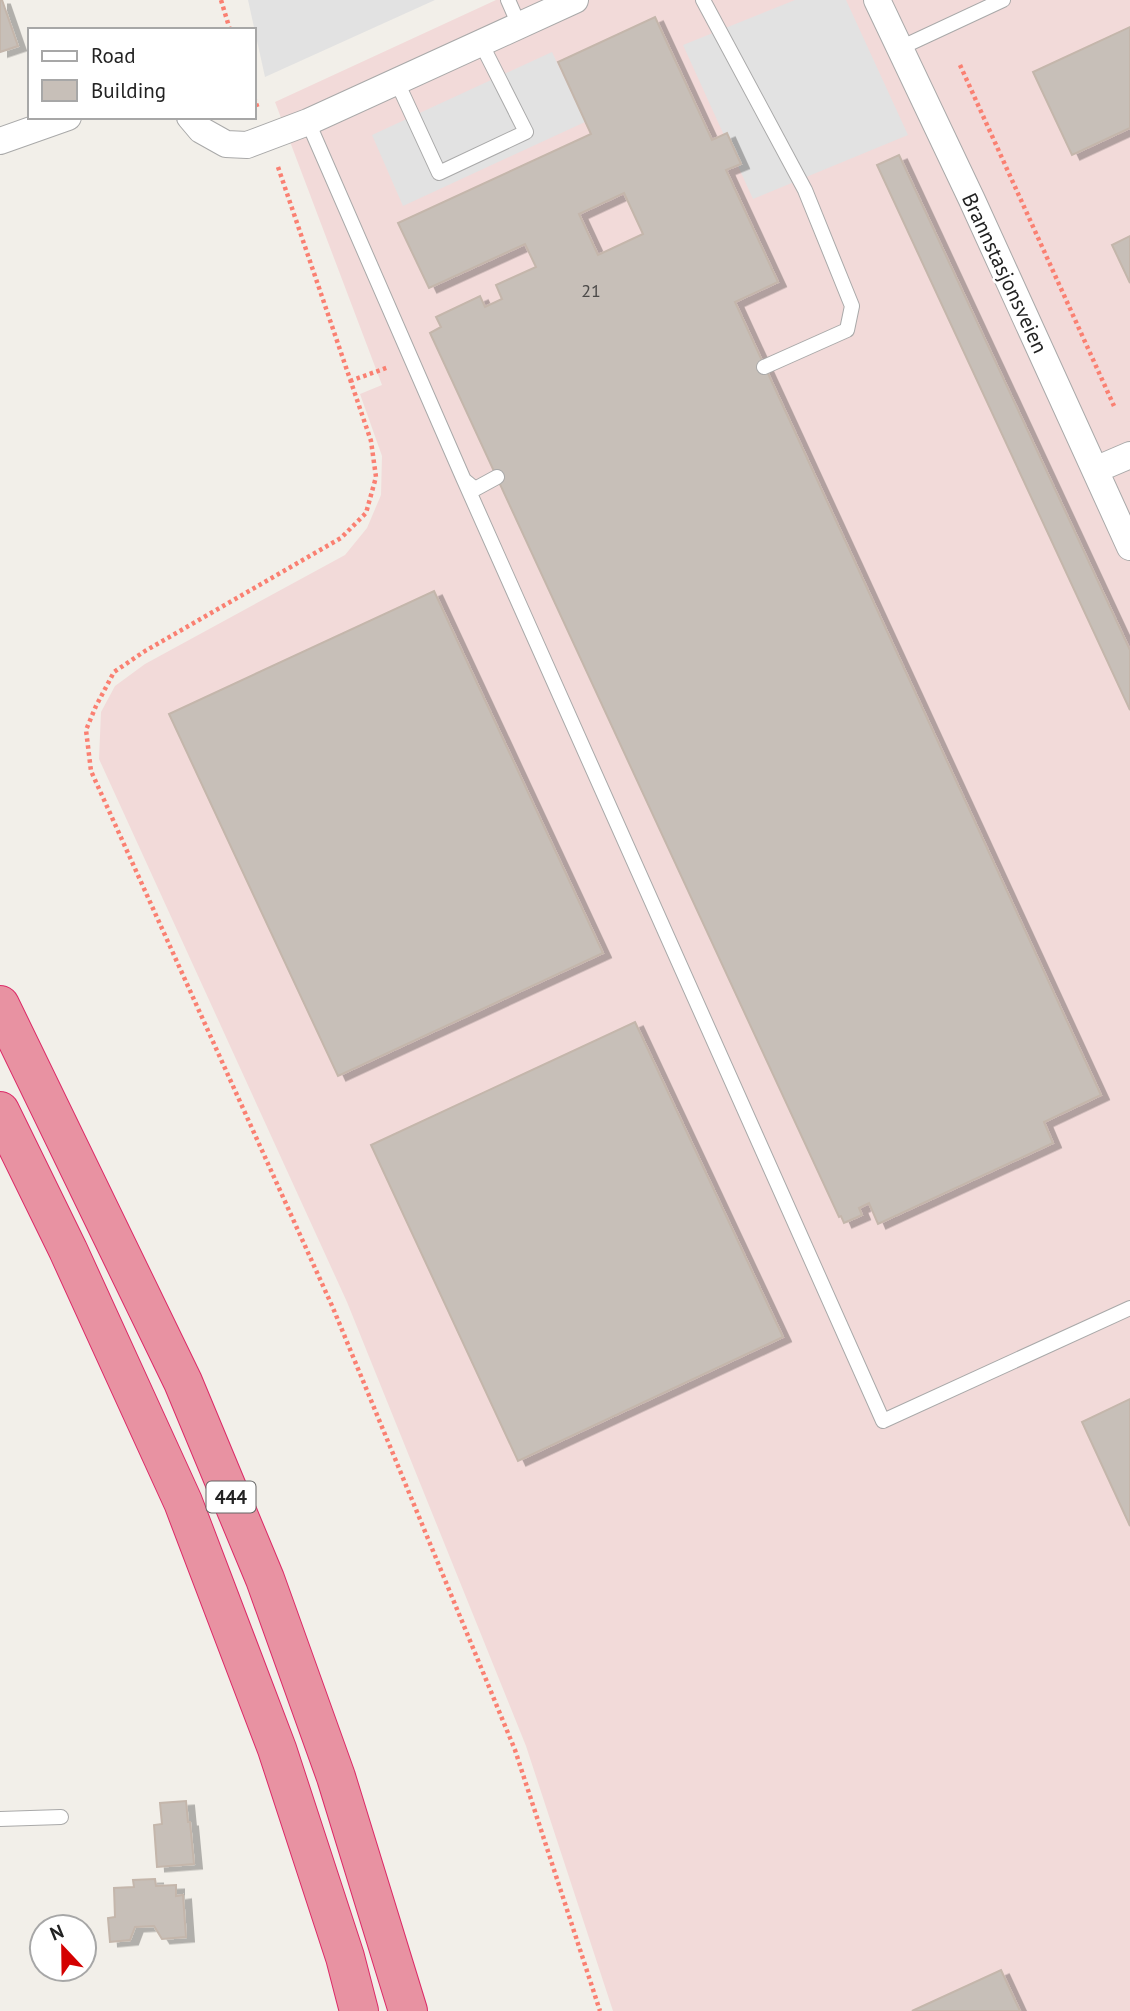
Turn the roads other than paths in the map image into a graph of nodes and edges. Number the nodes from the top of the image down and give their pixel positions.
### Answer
1 (508, 0) edge
2 (575, 0) edge
3 (703, 0) edge
4 (877, 0) edge
5 (1003, 0) edge
6 (519, 25) junction
7 (481, 43) junction
8 (900, 48) junction
9 (397, 82) junction
10 (62, 119) edge
11 (192, 119) edge
12 (308, 122) junction
13 (0, 141) edge
14 (764, 367) dead end
15 (1130, 455) edge
16 (1095, 470) junction
17 (497, 477) dead end
18 (464, 481) junction
19 (1130, 547) edge
20 (0, 1005) edge
21 (0, 1111) edge
22 (1130, 1308) edge
23 (61, 1818) dead end
24 (0, 1819) edge
25 (359, 2011) edge
26 (408, 2011) edge

1 - 6 lane
2 - 6 street
3 - 14 lane
4 - 8 street, Brannstasjonsveien
5 - 8 lane
6 - 7 street
7 - 9 street
7 - 9 lane
8 - 16 street, Brannstasjonsveien
9 - 12 street
10 - 13 street
11 - 12 street
12 - 18 lane
15 - 16 street
16 - 19 street, Brannstasjonsveien
17 - 18 lane
18 - 22 lane
20 - 26 highway, 444
21 - 25 highway, 444
23 - 24 lane

